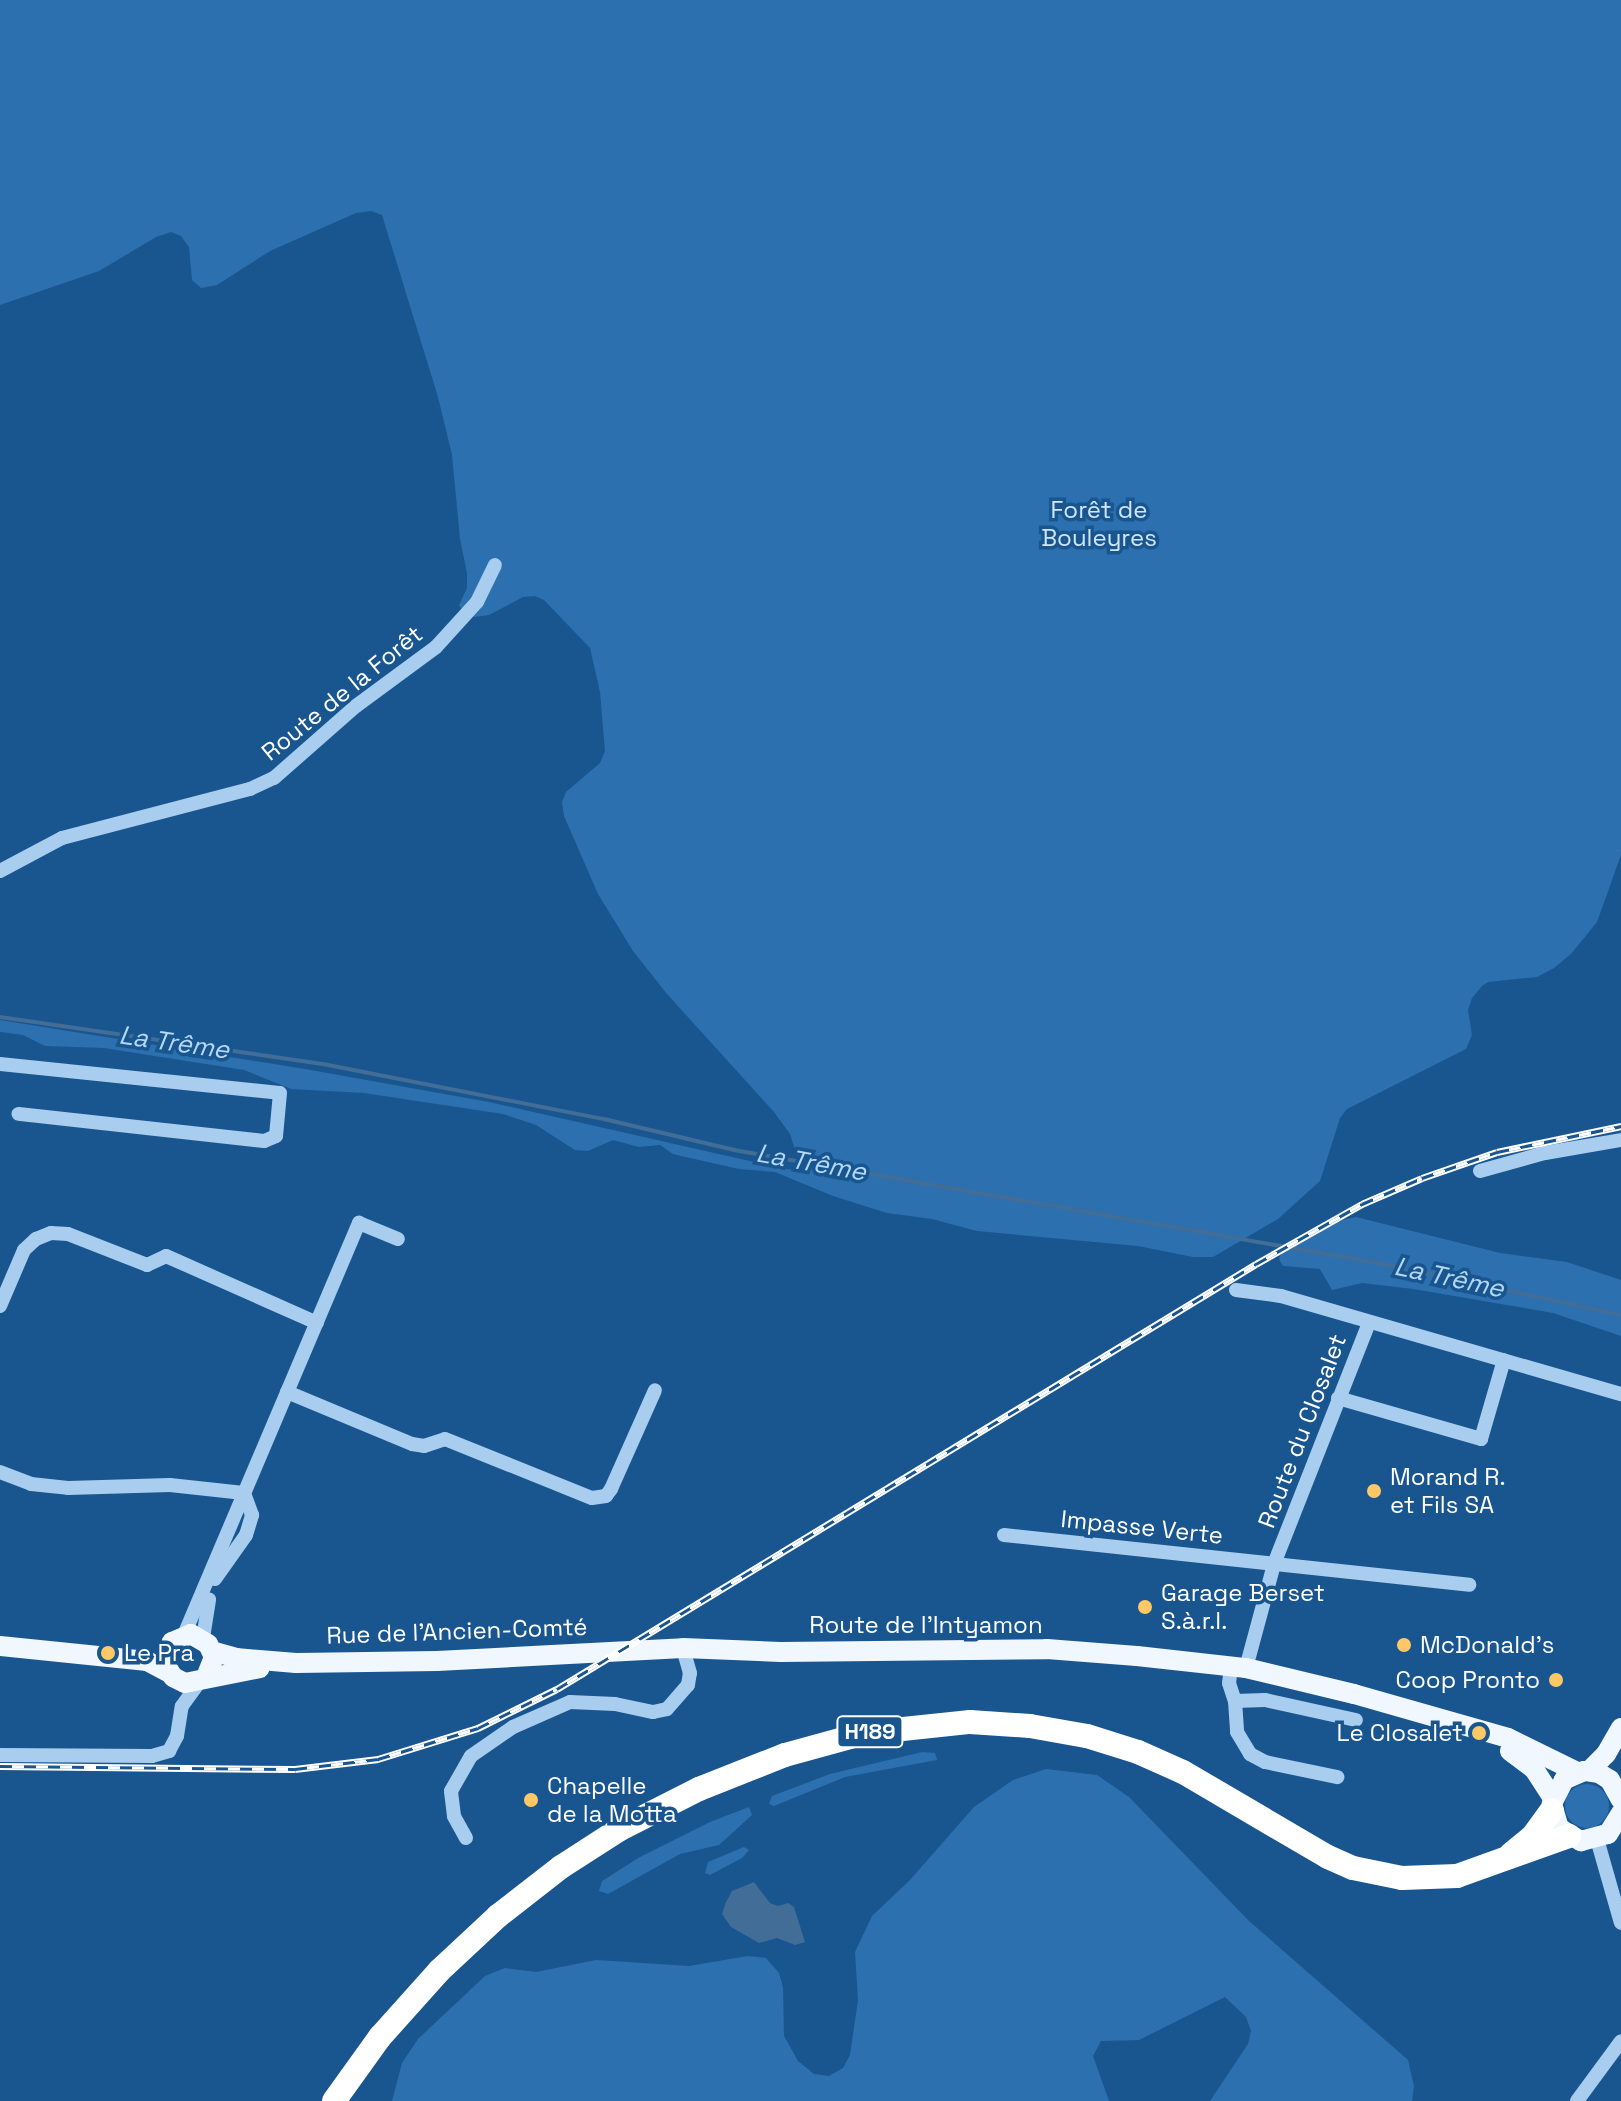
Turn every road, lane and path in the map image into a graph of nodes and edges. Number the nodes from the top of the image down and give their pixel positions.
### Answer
1 (495, 565) dead end
2 (0, 871) edge
3 (0, 1064) edge
4 (18, 1114) dead end
5 (1621, 1140) edge
6 (1480, 1171) dead end
7 (398, 1239) dead end
8 (1236, 1290) dead end
9 (0, 1306) edge
10 (317, 1323) junction
11 (1369, 1323) junction
12 (1504, 1360) junction
13 (655, 1390) dead end
14 (287, 1392) junction
15 (1621, 1394) edge
16 (1338, 1398) junction
17 (0, 1472) edge
18 (244, 1493) junction
19 (1004, 1535) dead end
20 (1274, 1564) junction
21 (1469, 1585) dead end
22 (193, 1641) junction
23 (0, 1646) edge
24 (683, 1648) junction
25 (620, 1651) joint
26 (100, 1654) junction
27 (296, 1663) junction
28 (1238, 1667) junction
29 (171, 1674) junction
30 (203, 1679) junction
31 (1235, 1701) junction
32 (182, 1706) junction
33 (1356, 1720) dead end
34 (1621, 1728) edge
35 (1479, 1733) junction
36 (0, 1755) edge
37 (1621, 1765) edge
38 (1583, 1772) junction
39 (1337, 1777) dead end
40 (1552, 1804) junction
41 (1620, 1805) edge
42 (1569, 1836) junction
43 (466, 1838) dead end
44 (1597, 1839) junction
45 (1500, 1862) junction
46 (1621, 1923) edge
47 (1621, 2041) edge
48 (334, 2101) edge
49 (1577, 2101) edge

1 - 2 street, Route de la Forêt
3 - 4 street
5 - 6 street
7 - 10 street
8 - 11 street
9 - 10 street
10 - 14 street
11 - 12 street, Route du Closalet
11 - 16 street, Route du Closalet
12 - 15 street, Route du Closalet
12 - 16 street
13 - 14 street
14 - 18 street
16 - 20 street, Route du Closalet
17 - 18 street
18 - 22 street
19 - 20 street, Impasse Verte
20 - 21 street, Impasse Verte
20 - 28 street, Route du Closalet
22 - 26 main road, Rue de l'Ancien-Comté
22 - 27 main road, Rue de l'Ancien-Comté
22 - 29 main road
22 - 30 main road
23 - 26 main road, Rue de l'Ancien-Comté
24 - 25 main road, Route de l'Intyamon
24 - 28 main road, Route de l'Intyamon
24 - 43 street
25 - 27 main road, Rue de l'Ancien-Comté
26 - 29 main road, Rue de l'Ancien-Comté
27 - 30 main road, Rue de l'Ancien-Comté
28 - 31 street
28 - 35 main road, Route de l'Intyamon
29 - 30 main road
29 - 32 street
30 - 32 street
31 - 33 street
31 - 39 street
32 - 36 street
34 - 38 main road
35 - 38 main road
35 - 40 main road
37 - 41 main road
38 - 40 main road
38 - 41 main road
40 - 42 main road
40 - 45 highway, H189
41 - 44 main road
42 - 44 main road
42 - 45 highway, H189
44 - 46 street
45 - 48 highway, H189
47 - 49 street

